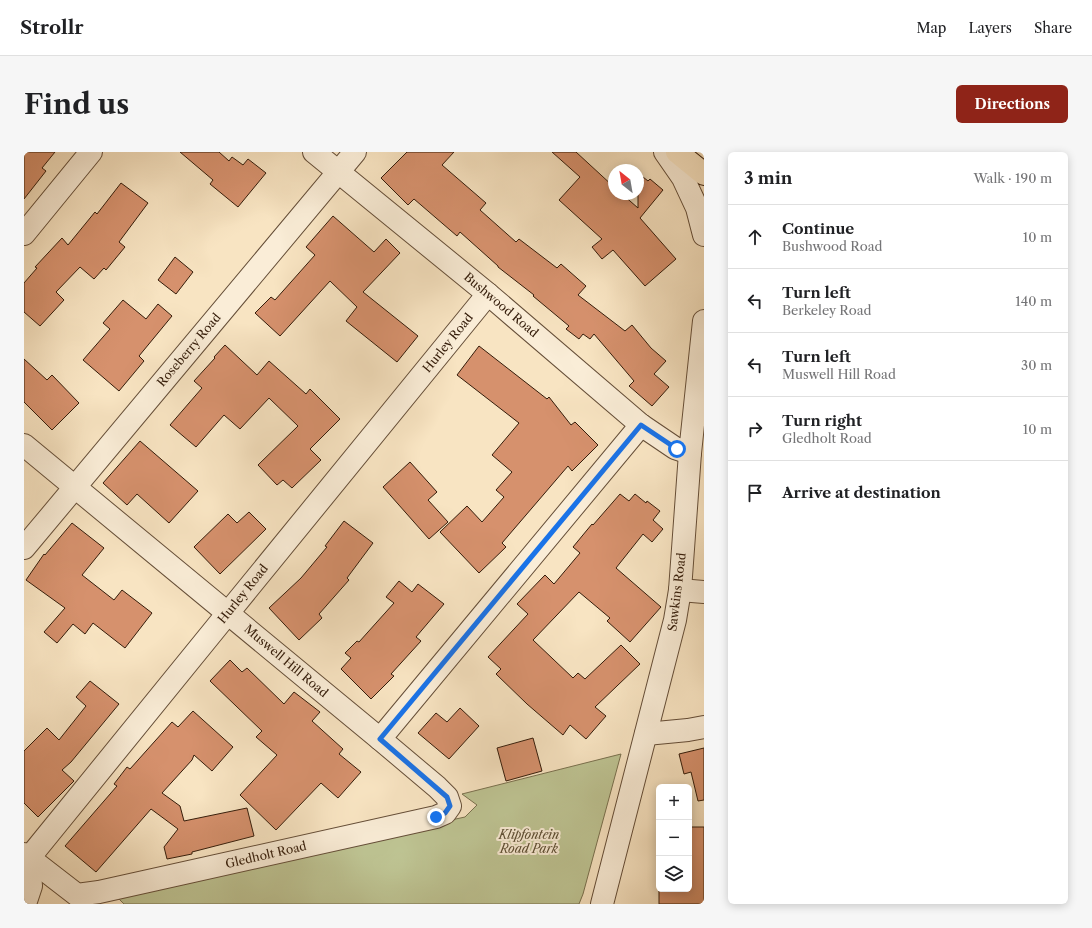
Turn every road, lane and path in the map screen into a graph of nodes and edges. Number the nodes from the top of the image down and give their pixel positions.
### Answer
1 (91, 152) edge
2 (314, 152) edge
3 (355, 152) edge
4 (665, 152) edge
5 (677, 152) edge
6 (338, 172) junction
7 (704, 174) edge
8 (24, 234) edge
9 (704, 235) edge
10 (488, 294) junction
11 (704, 321) edge
12 (641, 425) junction
13 (24, 445) edge
14 (690, 453) junction
15 (75, 487) junction
16 (24, 548) edge
17 (680, 590) junction
18 (704, 592) edge
19 (228, 612) junction
20 (704, 727) edge
21 (646, 734) junction
22 (380, 739) junction
23 (450, 806) joint
24 (26, 856) edge
25 (25, 904) edge
26 (602, 904) edge

1 - 8 street
2 - 6 street, Bushwood Road
3 - 6 street, Roseberry Road
4 - 9 street
5 - 7 main road
6 - 10 street, Bushwood Road
6 - 15 street, Roseberry Road
10 - 12 street, Bushwood Road
10 - 19 street, Hurley Road
11 - 14 street, Sawkins Road
12 - 14 street, Bushwood Road
12 - 22 street
13 - 15 street, Muswell Hill Road
14 - 17 street, Sawkins Road
15 - 16 street, Roseberry Road
15 - 19 street, Muswell Hill Road
17 - 18 street
17 - 21 street, Sawkins Road
19 - 22 street, Muswell Hill Road
19 - 24 street, Hurley Road
20 - 21 street
21 - 26 street, Sawkins Road
22 - 23 street, Muswell Hill Road
23 - 24 street, Gledholt Road
24 - 25 street

